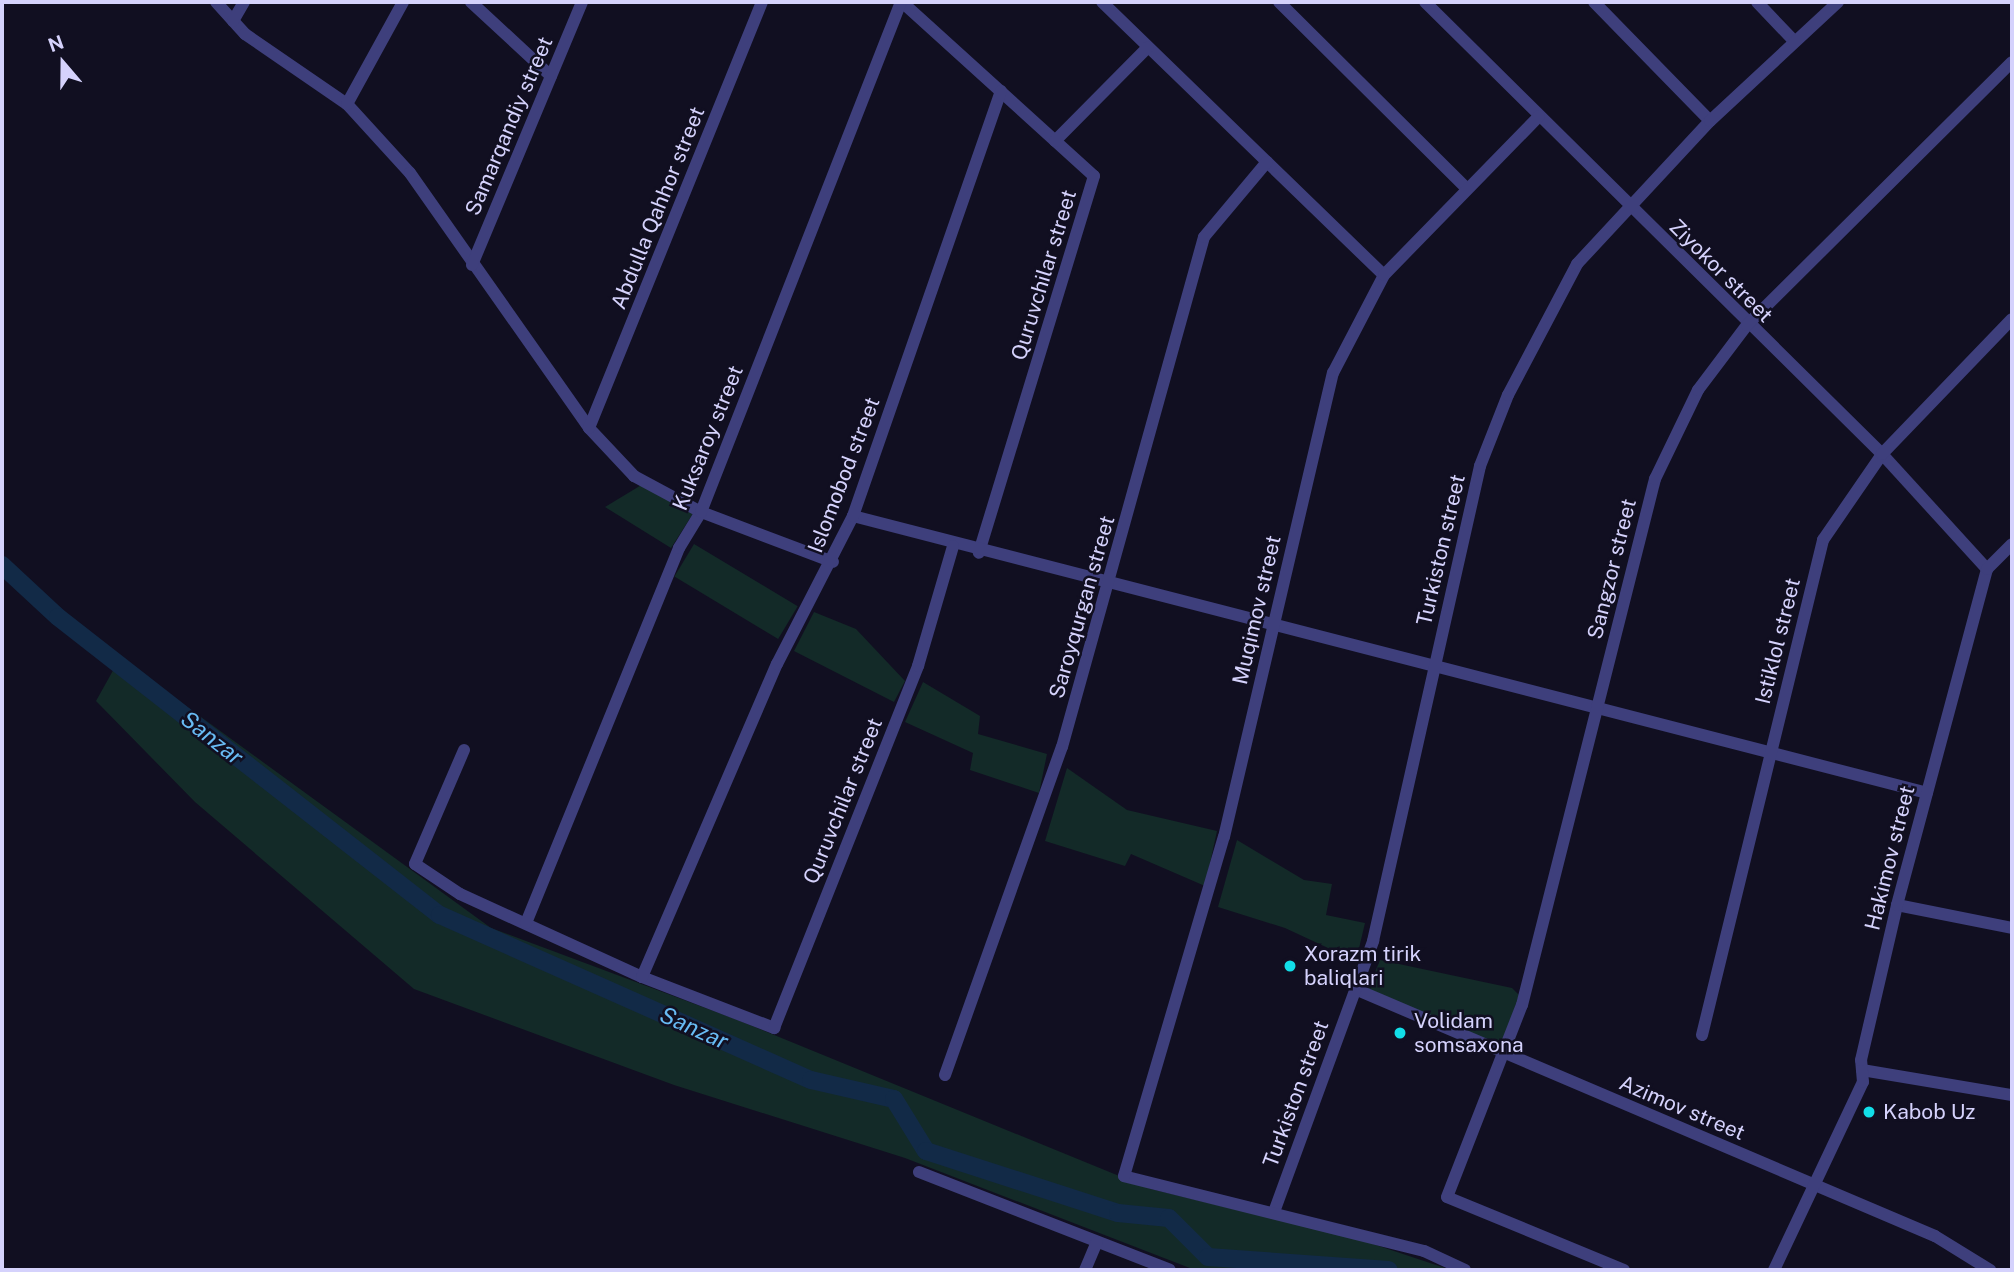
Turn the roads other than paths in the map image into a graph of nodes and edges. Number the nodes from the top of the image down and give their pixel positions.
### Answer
1 (216, 2) edge
2 (244, 2) edge
3 (403, 2) edge
4 (471, 2) edge
5 (582, 2) edge
6 (762, 2) edge
7 (902, 2) edge
8 (1102, 2) edge
9 (1279, 2) edge
10 (1425, 2) edge
11 (1594, 2) edge
12 (1757, 2) edge
13 (1838, 2) edge
14 (233, 21) junction
15 (1793, 40) junction
16 (1148, 47) junction
17 (2012, 62) edge
18 (551, 76) junction
19 (1001, 90) junction
20 (347, 104) junction
21 (1539, 116) junction
22 (1710, 121) junction
23 (1055, 141) junction
24 (1267, 162) junction
25 (1464, 186) junction
26 (1628, 204) junction
27 (472, 265) junction
28 (1384, 275) junction
29 (2012, 319) edge
30 (1747, 325) junction
31 (589, 428) junction
32 (1882, 454) junction
33 (701, 512) junction
34 (853, 516) junction
35 (2012, 544) edge
36 (953, 546) junction
37 (979, 553) junction
38 (833, 562) junction
39 (1987, 569) junction
40 (1110, 587) junction
41 (1273, 626) junction
42 (1435, 667) junction
43 (1597, 707) junction
44 (464, 750) dead end
45 (1771, 753) junction
46 (1927, 793) junction
47 (1897, 905) junction
48 (526, 923) junction
49 (2012, 928) edge
50 (642, 977) junction
51 (1355, 989) junction
52 (1702, 1035) dead end
53 (1508, 1054) junction
54 (1862, 1070) junction
55 (945, 1075) dead end
56 (2012, 1095) edge
57 (919, 1172) dead end
58 (1814, 1186) junction
59 (1274, 1212) junction
60 (1097, 1242) junction
61 (1085, 1270) edge
62 (1170, 1270) edge
63 (1465, 1270) edge
64 (1624, 1270) edge
65 (1774, 1270) edge
66 (1990, 1270) edge

1 - 14 street
2 - 14 street
3 - 20 street
4 - 18 street
5 - 18 street, Samarqandiy street
6 - 31 street, Abdulla Qahhor street
7 - 19 street, Quruvchilar street
7 - 33 street, Kuksaroy street
8 - 16 street
9 - 25 street
10 - 21 street, Ziyokor street
11 - 22 street
12 - 15 street
13 - 15 street, Turkiston street
14 - 20 street
15 - 22 street, Turkiston street
16 - 23 street
16 - 24 street
17 - 30 street, Sangzor street
18 - 27 street, Samarqandiy street
19 - 23 street, Quruvchilar street
19 - 34 street, Islomobod street
20 - 27 street
21 - 25 street, Muqimov street
21 - 26 street, Ziyokor street
22 - 26 street, Turkiston street
23 - 37 street, Quruvchilar street
24 - 28 street
24 - 40 street, Saroyqurgan street
25 - 28 street, Muqimov street
26 - 30 street, Ziyokor street
26 - 42 street, Turkiston street
27 - 31 street
28 - 41 street, Muqimov street
29 - 32 street, Istiklol street
30 - 32 street, Ziyokor street
30 - 43 street, Sangzor street
31 - 33 street
32 - 39 street, Ziyokor street
32 - 45 street, Istiklol street
33 - 38 street
33 - 48 street, Kuksaroy street
34 - 36 street
34 - 38 street, Islomobod street
35 - 39 street
36 - 37 street
36 - 50 street, Quruvchilar street
37 - 40 street
38 - 50 street, Islomobod street
39 - 46 street, Hakimov street
40 - 41 street
40 - 55 street, Saroyqurgan street
41 - 42 street
41 - 59 street, Muqimov street
42 - 43 street
42 - 51 street, Turkiston street
43 - 45 street
43 - 53 street, Sangzor street
44 - 48 street
45 - 46 street
45 - 52 street, Istiklol street
46 - 47 street, Hakimov street
47 - 49 street
47 - 54 street, Hakimov street
48 - 50 street
51 - 53 street, Azimov street
51 - 59 street, Turkiston street
53 - 58 street, Azimov street
53 - 64 street, Sangzor street
54 - 56 street
54 - 58 street, Hakimov street
57 - 60 street
58 - 65 street, Hakimov street
58 - 66 street, Azimov street
59 - 63 street
60 - 61 street
60 - 62 street

